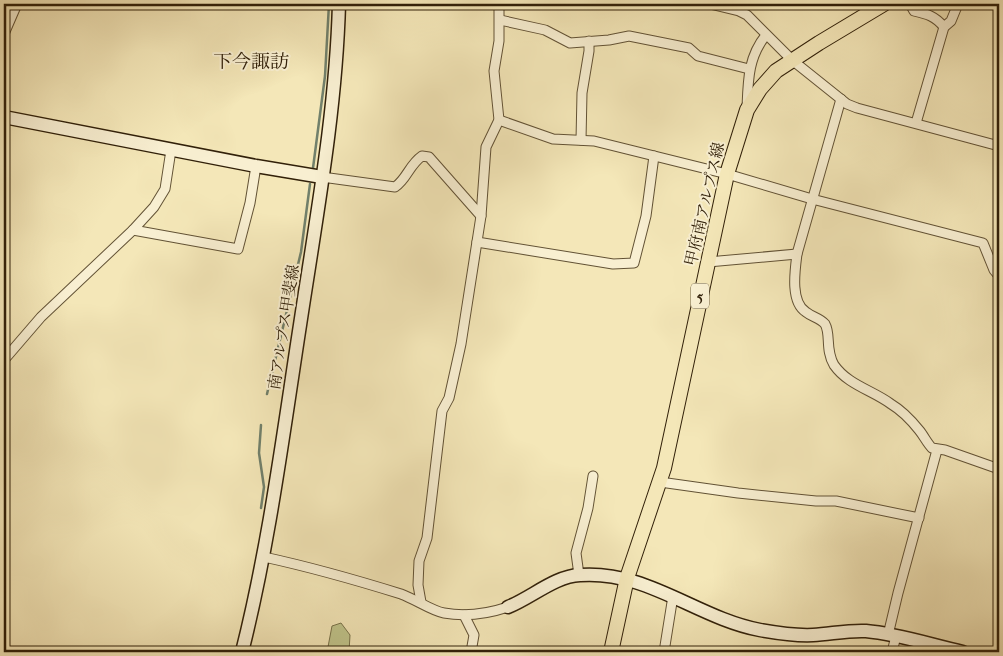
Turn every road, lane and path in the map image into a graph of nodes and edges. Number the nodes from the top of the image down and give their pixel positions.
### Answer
1 (17, 4) edge
2 (339, 4) edge
3 (499, 4) edge
4 (710, 4) edge
5 (884, 4) edge
6 (910, 4) edge
7 (958, 4) edge
8 (500, 20) junction
9 (944, 27) junction
10 (4, 34) edge
11 (766, 35) junction
12 (589, 41) junction
13 (792, 60) junction
14 (749, 69) junction
15 (841, 99) junction
16 (747, 110) junction
17 (4, 117) edge
18 (499, 120) junction
19 (916, 123) junction
20 (581, 140) junction
21 (999, 146) edge
22 (171, 150) junction
23 (654, 156) junction
24 (256, 166) junction
25 (727, 174) junction
26 (322, 177) junction
27 (812, 199) junction
28 (481, 216) junction
29 (133, 230) junction
30 (477, 242) junction
31 (797, 254) junction
32 (708, 262) junction
33 (999, 276) edge
34 (4, 360) edge
35 (937, 450) junction
36 (999, 469) edge
37 (593, 476) dead end
38 (660, 482) junction
39 (999, 496) edge
40 (999, 504) edge
41 (919, 518) junction
42 (264, 557) junction
43 (579, 575) junction
44 (628, 578) junction
45 (674, 596) junction
46 (421, 602) junction
47 (508, 607) joint
48 (464, 615) junction
49 (892, 636) junction
50 (242, 652) edge
51 (471, 652) edge
52 (611, 652) edge
53 (664, 652) edge
54 (892, 652) edge
55 (962, 652) edge

1 - 10 street
2 - 26 street, 南アルプス甲斐線
3 - 8 street
4 - 11 street
5 - 13 main road, 甲府南アルプス線 / 5
6 - 9 street
7 - 9 street
8 - 12 street
8 - 18 street
9 - 19 street
11 - 13 street
11 - 14 street
12 - 14 street
12 - 20 street
13 - 15 street
13 - 16 main road, 甲府南アルプス線 / 5
14 - 16 street
15 - 19 street
15 - 27 street
16 - 25 main road, 甲府南アルプス線 / 5
17 - 22 street
18 - 20 street
18 - 28 street
19 - 21 street
20 - 23 street
22 - 24 street
22 - 29 street
23 - 25 street
23 - 30 street
24 - 26 street
24 - 29 street
25 - 27 street
25 - 32 main road, 甲府南アルプス線 / 5
26 - 28 street
26 - 42 street, 南アルプス甲斐線
27 - 31 street
27 - 33 street
28 - 30 street
29 - 34 street
30 - 46 street
31 - 32 street
31 - 35 street
32 - 38 main road, 甲府南アルプス線 / 5
35 - 36 street
35 - 41 street
37 - 43 street
38 - 41 street
38 - 44 main road, 甲府南アルプス線 / 5
39 - 40 street
41 - 49 street
42 - 46 street
42 - 50 street, 南アルプス甲斐線
43 - 44 street
43 - 47 street
44 - 45 street
44 - 52 main road, 甲府南アルプス線 / 5
45 - 49 street
45 - 53 street
46 - 48 street
47 - 48 street
48 - 51 street
49 - 54 street
49 - 55 street

